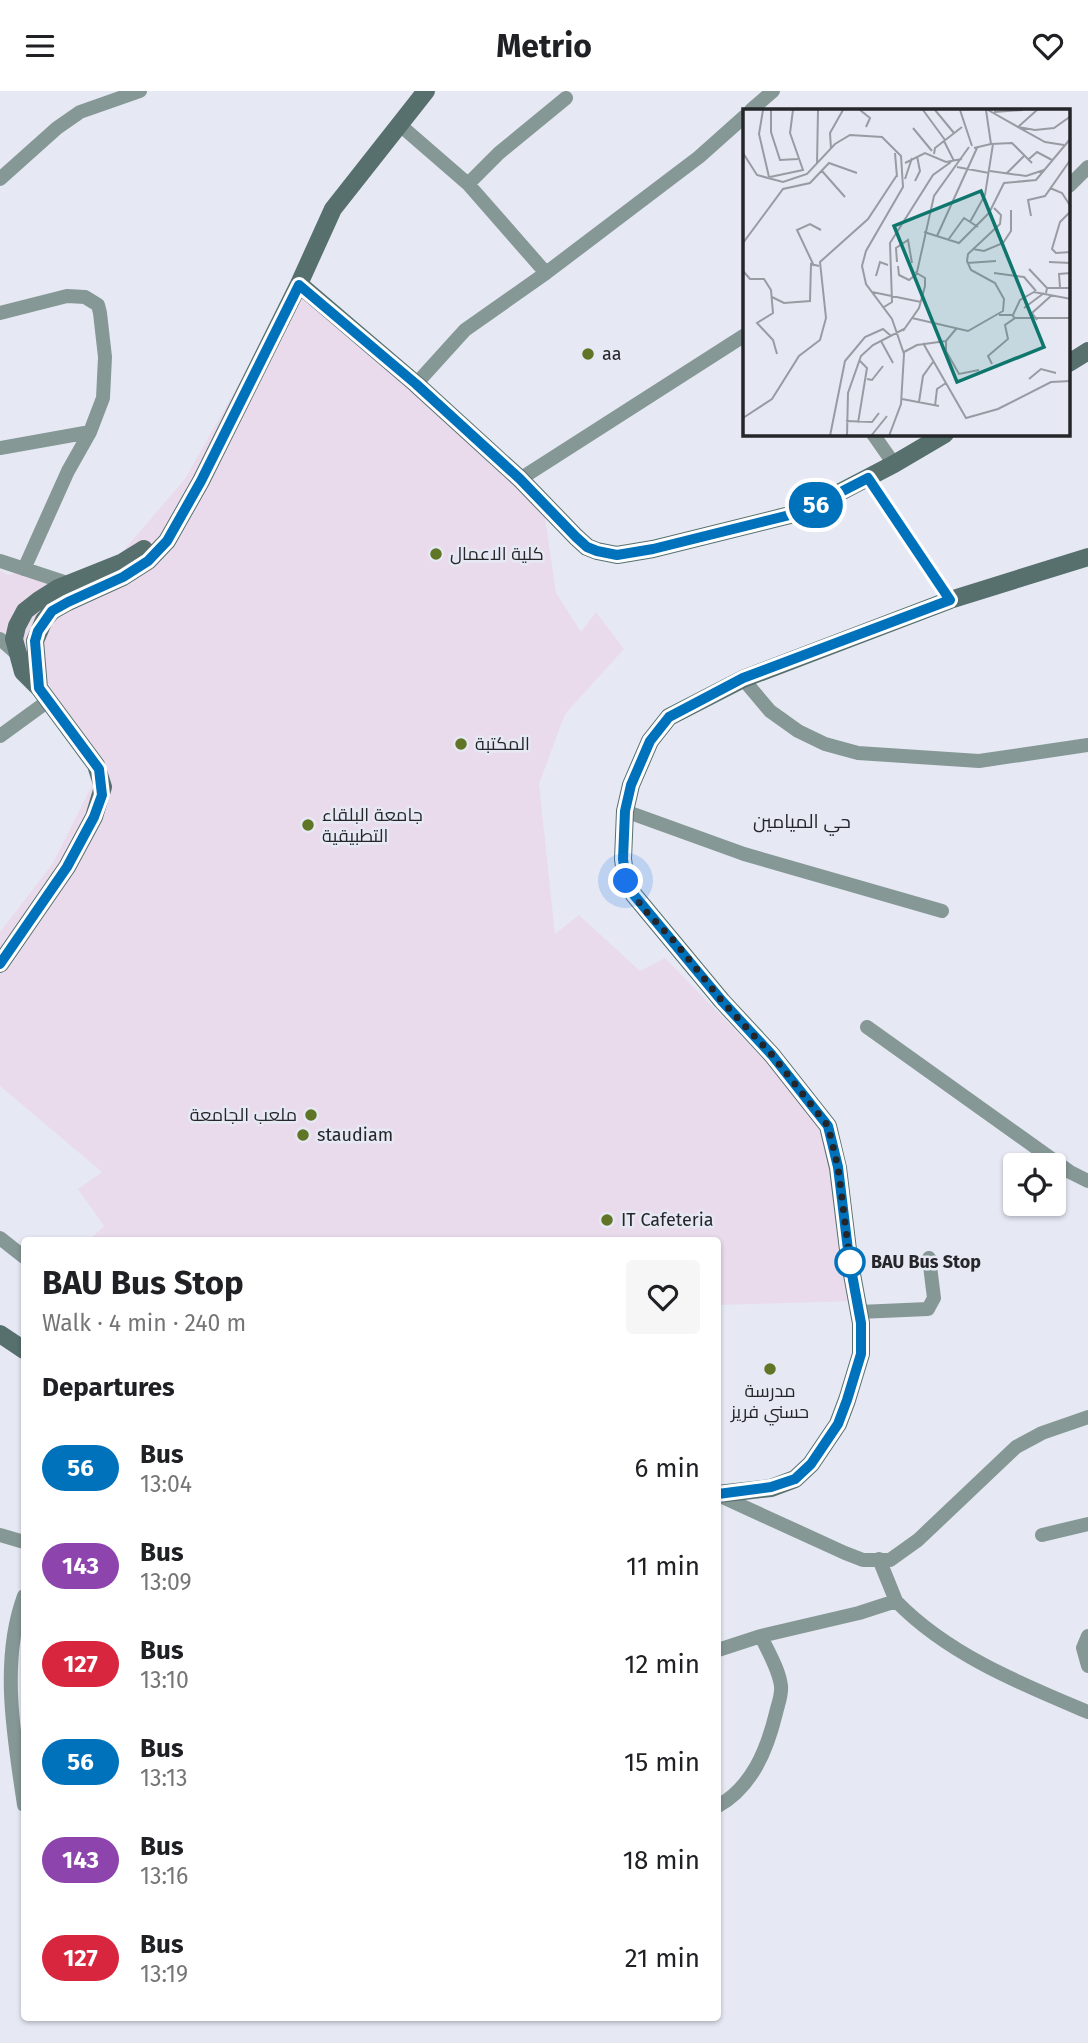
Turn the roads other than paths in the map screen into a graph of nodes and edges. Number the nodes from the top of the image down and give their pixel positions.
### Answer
1 (141, 91) edge
2 (426, 91) edge
3 (773, 91) edge
4 (566, 98) dead end
5 (752, 109) edge
6 (743, 118) edge
7 (400, 125) junction
8 (1088, 167) edge
9 (0, 179) edge
10 (468, 184) junction
11 (1070, 185) edge
12 (546, 273) junction
13 (299, 285) junction
14 (0, 313) edge
15 (743, 336) edge
16 (1088, 351) edge
17 (1076, 362) edge
18 (416, 384) junction
19 (90, 432) junction
20 (874, 436) edge
21 (942, 436) edge
22 (0, 448) edge
23 (894, 464) junction
24 (868, 478) junction
25 (520, 479) junction
26 (174, 526) junction
27 (1088, 557) edge
28 (0, 561) edge
29 (24, 569) junction
30 (70, 584) junction
31 (950, 600) junction
32 (0, 639) edge
33 (16, 653) junction
34 (743, 678) junction
35 (44, 695) junction
36 (0, 736) edge
37 (1088, 745) edge
38 (625, 811) junction
39 (942, 911) dead end
40 (0, 964) edge
41 (867, 1027) dead end
42 (1088, 1181) edge
43 (0, 1238) edge
44 (21, 1255) edge
45 (929, 1258) dead end
46 (859, 1312) junction
47 (0, 1335) edge
48 (21, 1348) edge
49 (1088, 1417) edge
50 (721, 1495) edge
51 (721, 1496) edge
52 (1088, 1524) edge
53 (0, 1535) edge
54 (1042, 1535) dead end
55 (21, 1541) edge
56 (879, 1559) junction
57 (895, 1601) junction
58 (21, 1606) edge
59 (761, 1636) junction
60 (1088, 1636) edge
61 (721, 1649) edge
62 (1088, 1666) edge
63 (1088, 1712) edge
64 (21, 1780) edge
65 (721, 1804) edge

1 - 9 street
2 - 7 street
3 - 5 street
4 - 10 street
6 - 12 street
7 - 10 street
7 - 13 street
8 - 11 street
10 - 12 street
12 - 18 street
13 - 18 street
13 - 26 street
14 - 19 street
15 - 25 street
16 - 17 street
18 - 25 street
19 - 22 street
19 - 29 street
20 - 23 street
21 - 23 street
23 - 24 street
24 - 25 street
24 - 31 street
26 - 30 street
26 - 35 street
27 - 31 street
28 - 29 street
29 - 30 street
30 - 33 street
31 - 34 street
32 - 33 street
33 - 35 street
34 - 37 street
34 - 38 street
35 - 36 street
35 - 40 street
38 - 39 street
38 - 46 street
41 - 42 street
43 - 44 street
45 - 46 street
46 - 50 street
47 - 48 street
49 - 56 street
51 - 56 street
52 - 54 street
53 - 55 street
56 - 57 street
57 - 59 street
57 - 63 street
58 - 64 street
59 - 61 street
59 - 65 street
60 - 62 street

